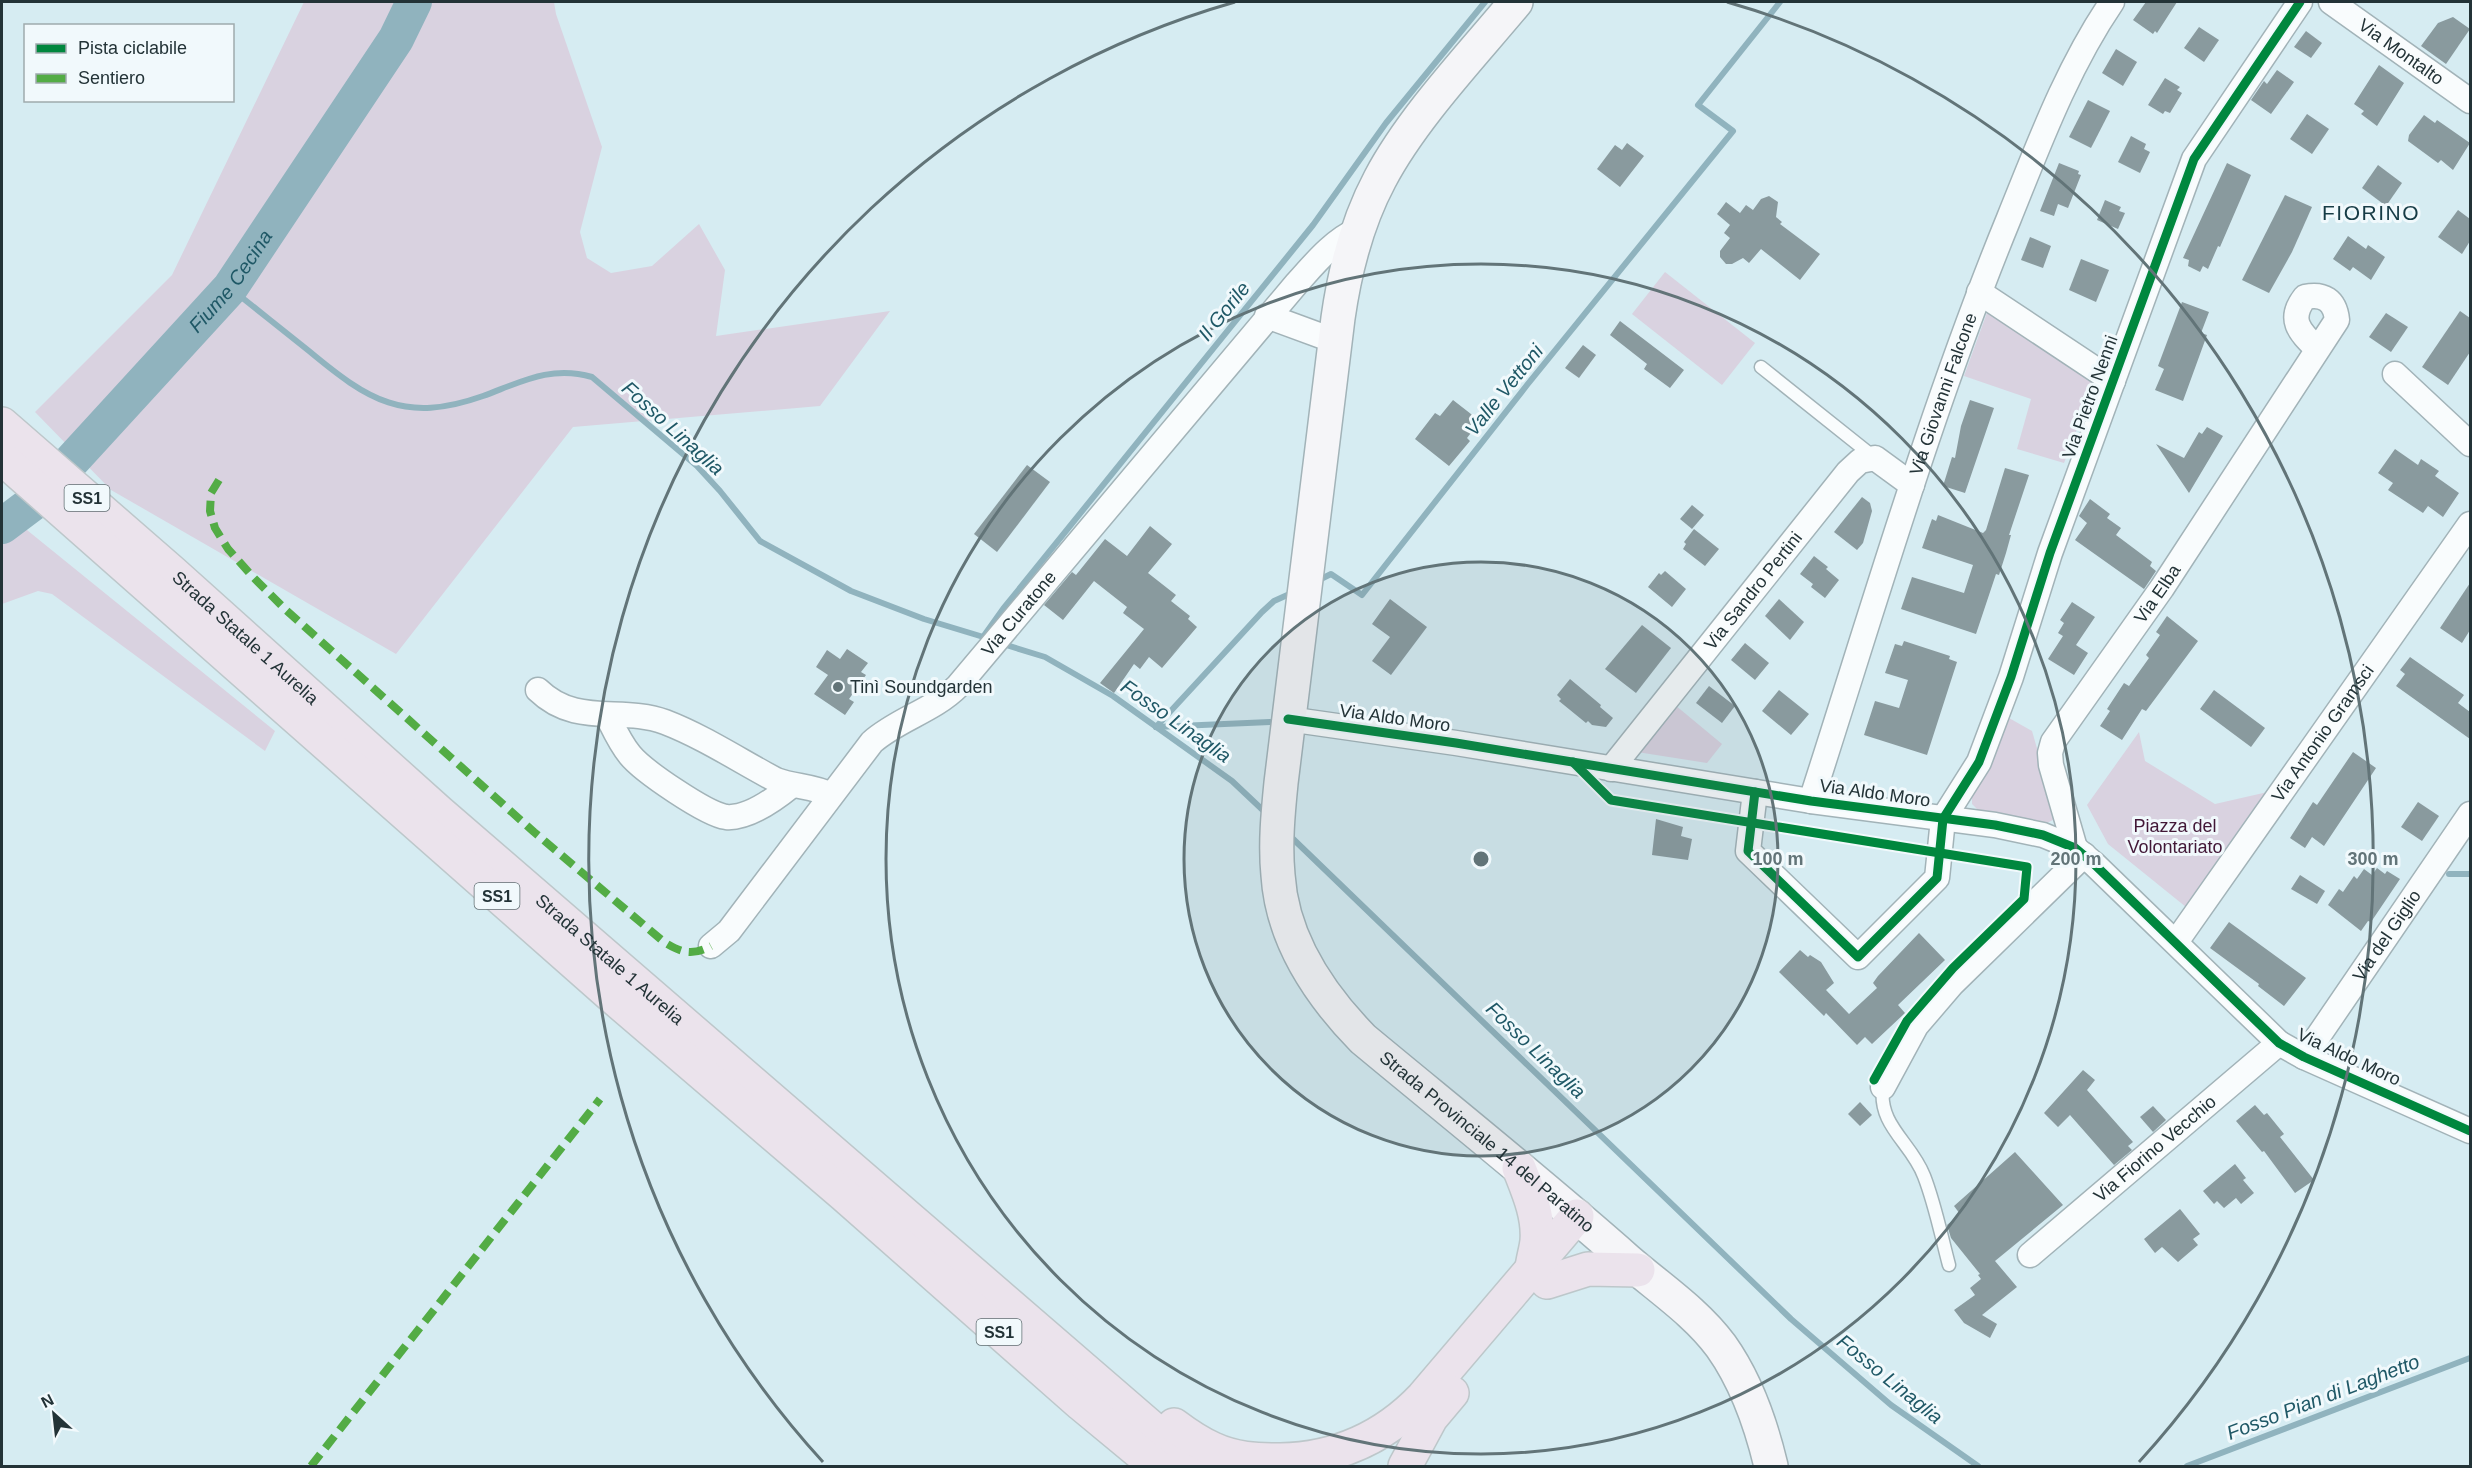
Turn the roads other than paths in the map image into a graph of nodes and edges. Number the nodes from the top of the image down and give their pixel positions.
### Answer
1 (1516, 2) edge
2 (2112, 2) edge
3 (2300, 2) edge
4 (2331, 2) edge
5 (2470, 101) edge
6 (1359, 229) junction
7 (1979, 291) junction
8 (1267, 316) junction
9 (1335, 341) junction
10 (2317, 350) dead end
11 (1761, 367) dead end
12 (2395, 374) dead end
13 (2113, 381) junction
14 (2, 424) edge
15 (2470, 444) edge
16 (2, 458) edge
17 (1875, 458) junction
18 (1912, 484) junction
19 (2470, 524) edge
20 (164, 582) junction
21 (538, 690) dead end
22 (607, 715) junction
23 (1288, 719) junction
24 (1611, 769) junction
25 (791, 786) junction
26 (1755, 792) junction
27 (831, 795) junction
28 (1811, 801) junction
29 (2470, 814) edge
30 (1943, 819) junction
31 (2079, 852) junction
32 (2175, 942) junction
33 (711, 946) dead end
34 (2279, 1043) junction
35 (2304, 1057) junction
36 (1883, 1087) joint
37 (2470, 1131) edge
38 (1519, 1168) junction
39 (1585, 1223) junction
40 (2030, 1254) dead end
41 (1949, 1265) dead end
42 (1638, 1270) junction
43 (1540, 1275) junction
44 (1100, 1385) junction
45 (1156, 1467) edge
46 (1196, 1467) edge
47 (1405, 1467) edge
48 (1771, 1467) edge

1 - 6 main road, Strada Provinciale 14 del Paratino
2 - 7 street, Via Giovanni Falcone
3 - 13 street, Via Pietro Nenni
4 - 5 street, Via Montalto
6 - 8 street, Via Curatone
6 - 9 main road, Strada Provinciale 14 del Paratino
7 - 13 street
7 - 18 street, Via Giovanni Falcone
8 - 9 street
8 - 27 street, Via Curatone
9 - 23 main road, Strada Provinciale 14 del Paratino
10 - 31 street, Via Elba
11 - 17 lane
12 - 15 street
13 - 30 street, Via Pietro Nenni
14 - 20 highway, Strada Statale 1 Aurelia / SS1
16 - 20 highway, Strada Statale 1 Aurelia / SS1
17 - 18 street
17 - 24 street, Via Sandro Pertini
18 - 28 street, Via Giovanni Falcone
19 - 32 street, Via Antonio Gramsci
20 - 44 highway, Strada Statale 1 Aurelia / SS1
20 - 45 highway, Strada Statale 1 Aurelia / SS1
21 - 22 street
22 - 25 street
22 - 25 street
23 - 24 street, Via Aldo Moro
23 - 38 main road, Strada Provinciale 14 del Paratino
24 - 26 street, Via Aldo Moro
25 - 27 street
26 - 28 street, Via Aldo Moro
26 - 30 street
27 - 33 street, Via Curatone
28 - 30 street, Via Aldo Moro
29 - 35 street, Via del Giglio
30 - 31 street, Via Aldo Moro
31 - 32 street, Via Aldo Moro
31 - 36 street
32 - 34 street, Via Aldo Moro
34 - 35 street, Via Aldo Moro
34 - 40 street, Via Fiorino Vecchio
35 - 37 street, Via Aldo Moro
36 - 41 lane
38 - 39 main road, Strada Provinciale 14 del Paratino
38 - 43 highway
39 - 42 main road, Strada Provinciale 14 del Paratino
39 - 43 highway
42 - 43 highway
42 - 48 main road, Strada Provinciale 14 del Paratino
43 - 44 highway
43 - 47 highway
44 - 46 highway, Strada Statale 1 Aurelia / SS1

